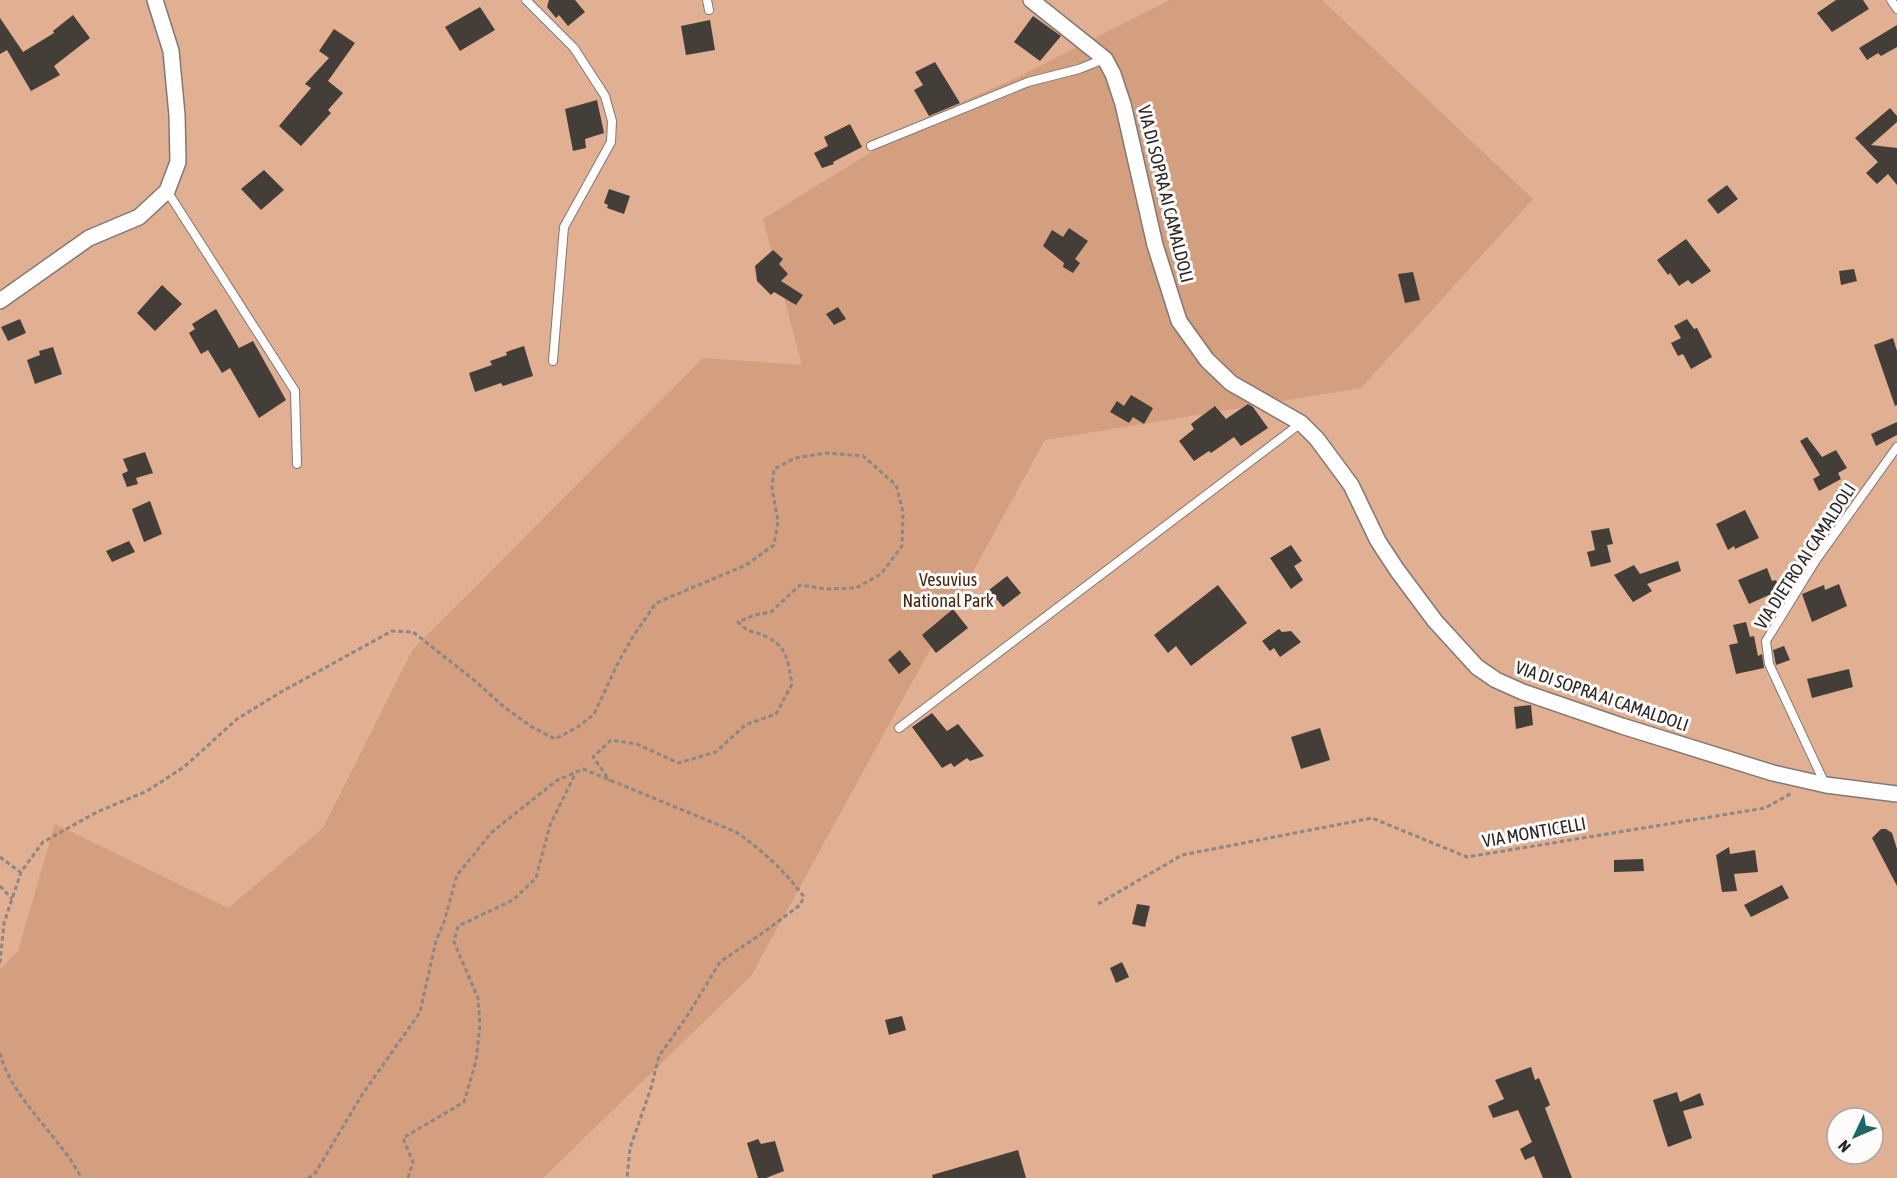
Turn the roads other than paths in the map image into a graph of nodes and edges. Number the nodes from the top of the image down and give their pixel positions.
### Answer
1 (155, 0) edge
2 (526, 0) edge
3 (707, 0) edge
4 (1031, 0) edge
5 (1891, 0) edge
6 (1897, 9) edge
7 (709, 10) dead end
8 (1106, 59) junction
9 (871, 146) dead end
10 (167, 190) junction
11 (0, 300) edge
12 (553, 361) dead end
13 (1301, 423) junction
14 (1897, 447) edge
15 (297, 464) dead end
16 (898, 728) dead end
17 (1818, 784) junction
18 (1897, 794) edge

1 - 10 street
2 - 12 lane
3 - 7 lane
4 - 8 street
5 - 6 lane
8 - 9 lane
8 - 13 street, VIA DI SOPRA AI CAMALDOLI
10 - 11 street
10 - 15 lane
13 - 16 lane
13 - 17 street, VIA DI SOPRA AI CAMALDOLI
14 - 17 lane, VIA DIETRO AI CAMALDOLI
17 - 18 street, VIA DI SOPRA AI CAMALDOLI

